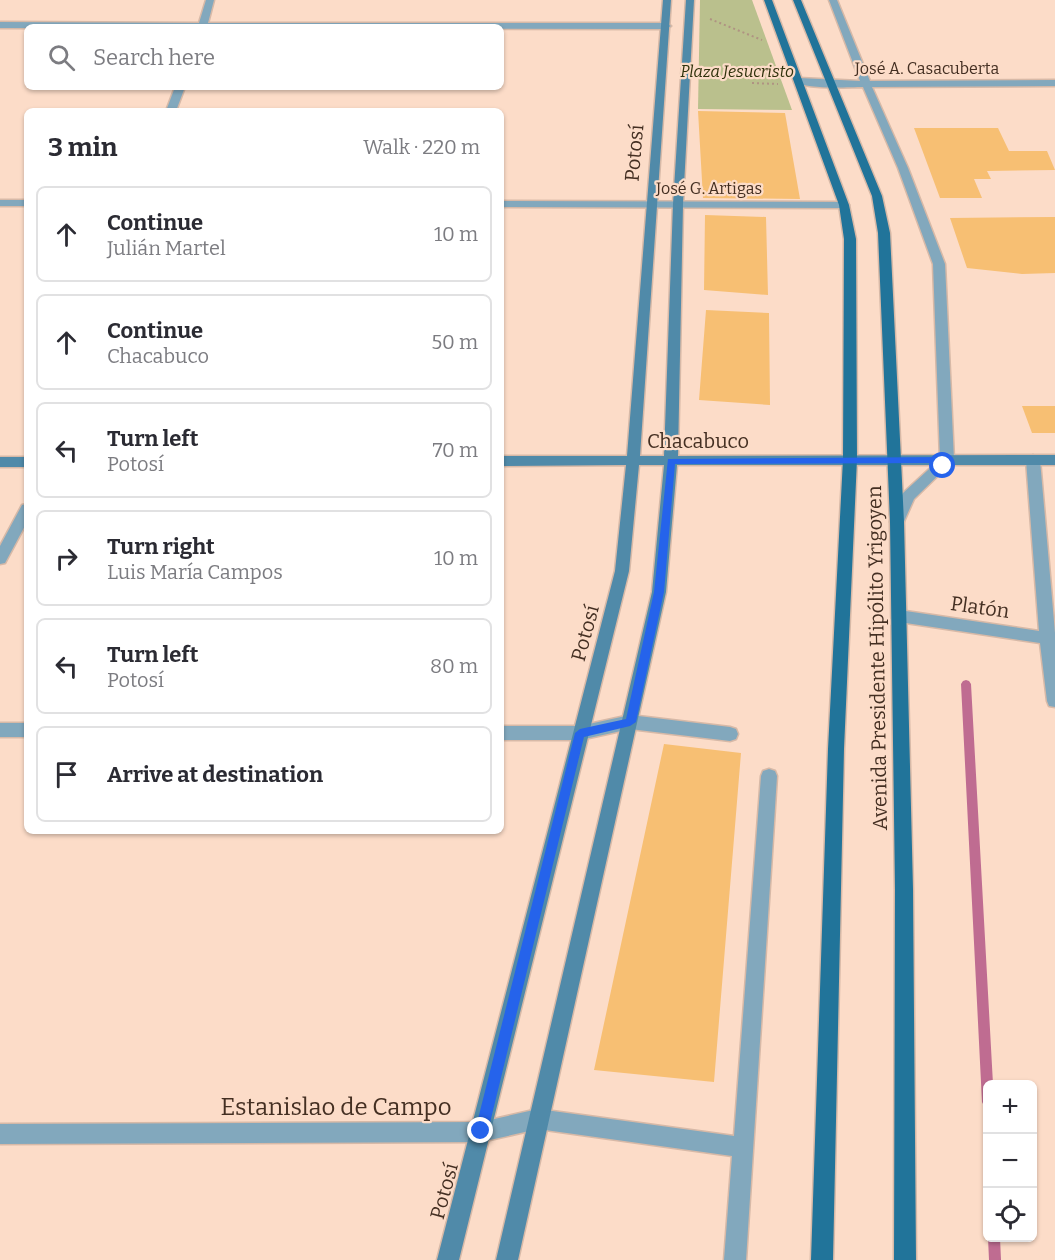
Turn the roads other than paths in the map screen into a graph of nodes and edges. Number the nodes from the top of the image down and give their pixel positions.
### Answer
1 (210, 0) edge
2 (667, 0) edge
3 (768, 0) edge
4 (797, 0) edge
5 (833, 0) edge
6 (690, 5) edge
7 (203, 24) edge
8 (0, 25) edge
9 (24, 25) edge
10 (504, 26) edge
11 (666, 26) junction
12 (799, 81) junction
13 (1055, 83) edge
14 (831, 84) junction
15 (867, 84) junction
16 (179, 90) edge
17 (172, 108) edge
18 (0, 203) edge
19 (24, 203) edge
20 (504, 204) edge
21 (651, 204) junction
22 (678, 204) junction
23 (844, 205) junction
24 (850, 459) junction
25 (633, 460) junction
26 (895, 460) junction
27 (947, 460) junction
28 (1033, 460) junction
29 (1055, 460) edge
30 (504, 461) edge
31 (671, 461) junction
32 (0, 462) edge
33 (24, 462) edge
34 (24, 515) edge
35 (897, 522) junction
36 (0, 559) edge
37 (899, 616) junction
38 (1051, 639) edge
39 (1055, 701) edge
40 (630, 722) junction
41 (0, 730) edge
42 (24, 730) edge
43 (504, 733) edge
44 (580, 733) junction
45 (730, 734) dead end
46 (769, 776) dead end
47 (538, 1119) junction
48 (481, 1131) junction
49 (0, 1134) edge
50 (741, 1147) junction
51 (447, 1260) edge
52 (507, 1260) edge
53 (735, 1260) edge
54 (822, 1260) edge
55 (905, 1260) edge

1 - 7 street
2 - 11 main road, Potosí
3 - 12 main road, Avenida Presidente Hipólito Yrigoyen
4 - 14 main road, Avenida Presidente Hipólito Yrigoyen
5 - 15 street
6 - 22 main road
8 - 9 street
10 - 11 street
11 - 21 main road, Potosí
12 - 14 street, José A. Casacuberta
12 - 23 main road, Avenida Presidente Hipólito Yrigoyen
13 - 15 street, José A. Casacuberta
14 - 15 street, José A. Casacuberta
14 - 26 main road, Avenida Presidente Hipólito Yrigoyen
15 - 27 street
16 - 17 street
18 - 19 street
20 - 21 street, José G. Artigas
21 - 22 street, José G. Artigas
21 - 25 main road, Potosí
22 - 23 street, José G. Artigas
22 - 31 main road
23 - 24 main road, Avenida Presidente Hipólito Yrigoyen
24 - 26 main road, Chacabuco
24 - 31 main road, Chacabuco
24 - 54 main road, Avenida Presidente Hipólito Yrigoyen
25 - 30 main road, Chacabuco
25 - 31 main road, Chacabuco
25 - 44 main road, Potosí
26 - 27 main road, Chacabuco
26 - 35 main road, Avenida Presidente Hipólito Yrigoyen
27 - 28 main road, Chacabuco
27 - 35 street
28 - 29 main road, Chacabuco
28 - 38 street
31 - 40 main road
32 - 33 main road
34 - 36 street
35 - 37 main road, Avenida Presidente Hipólito Yrigoyen
37 - 38 street, Platón
37 - 55 main road, Avenida Presidente Hipólito Yrigoyen
38 - 39 street
40 - 44 street
40 - 45 street
40 - 47 main road
41 - 42 street
43 - 44 street
44 - 48 main road, Potosí
46 - 50 street
47 - 48 street, Estanislao de Campo
47 - 50 street, Estanislao de Campo
47 - 52 main road
48 - 49 street, Estanislao de Campo
48 - 51 main road, Potosí
50 - 53 street

